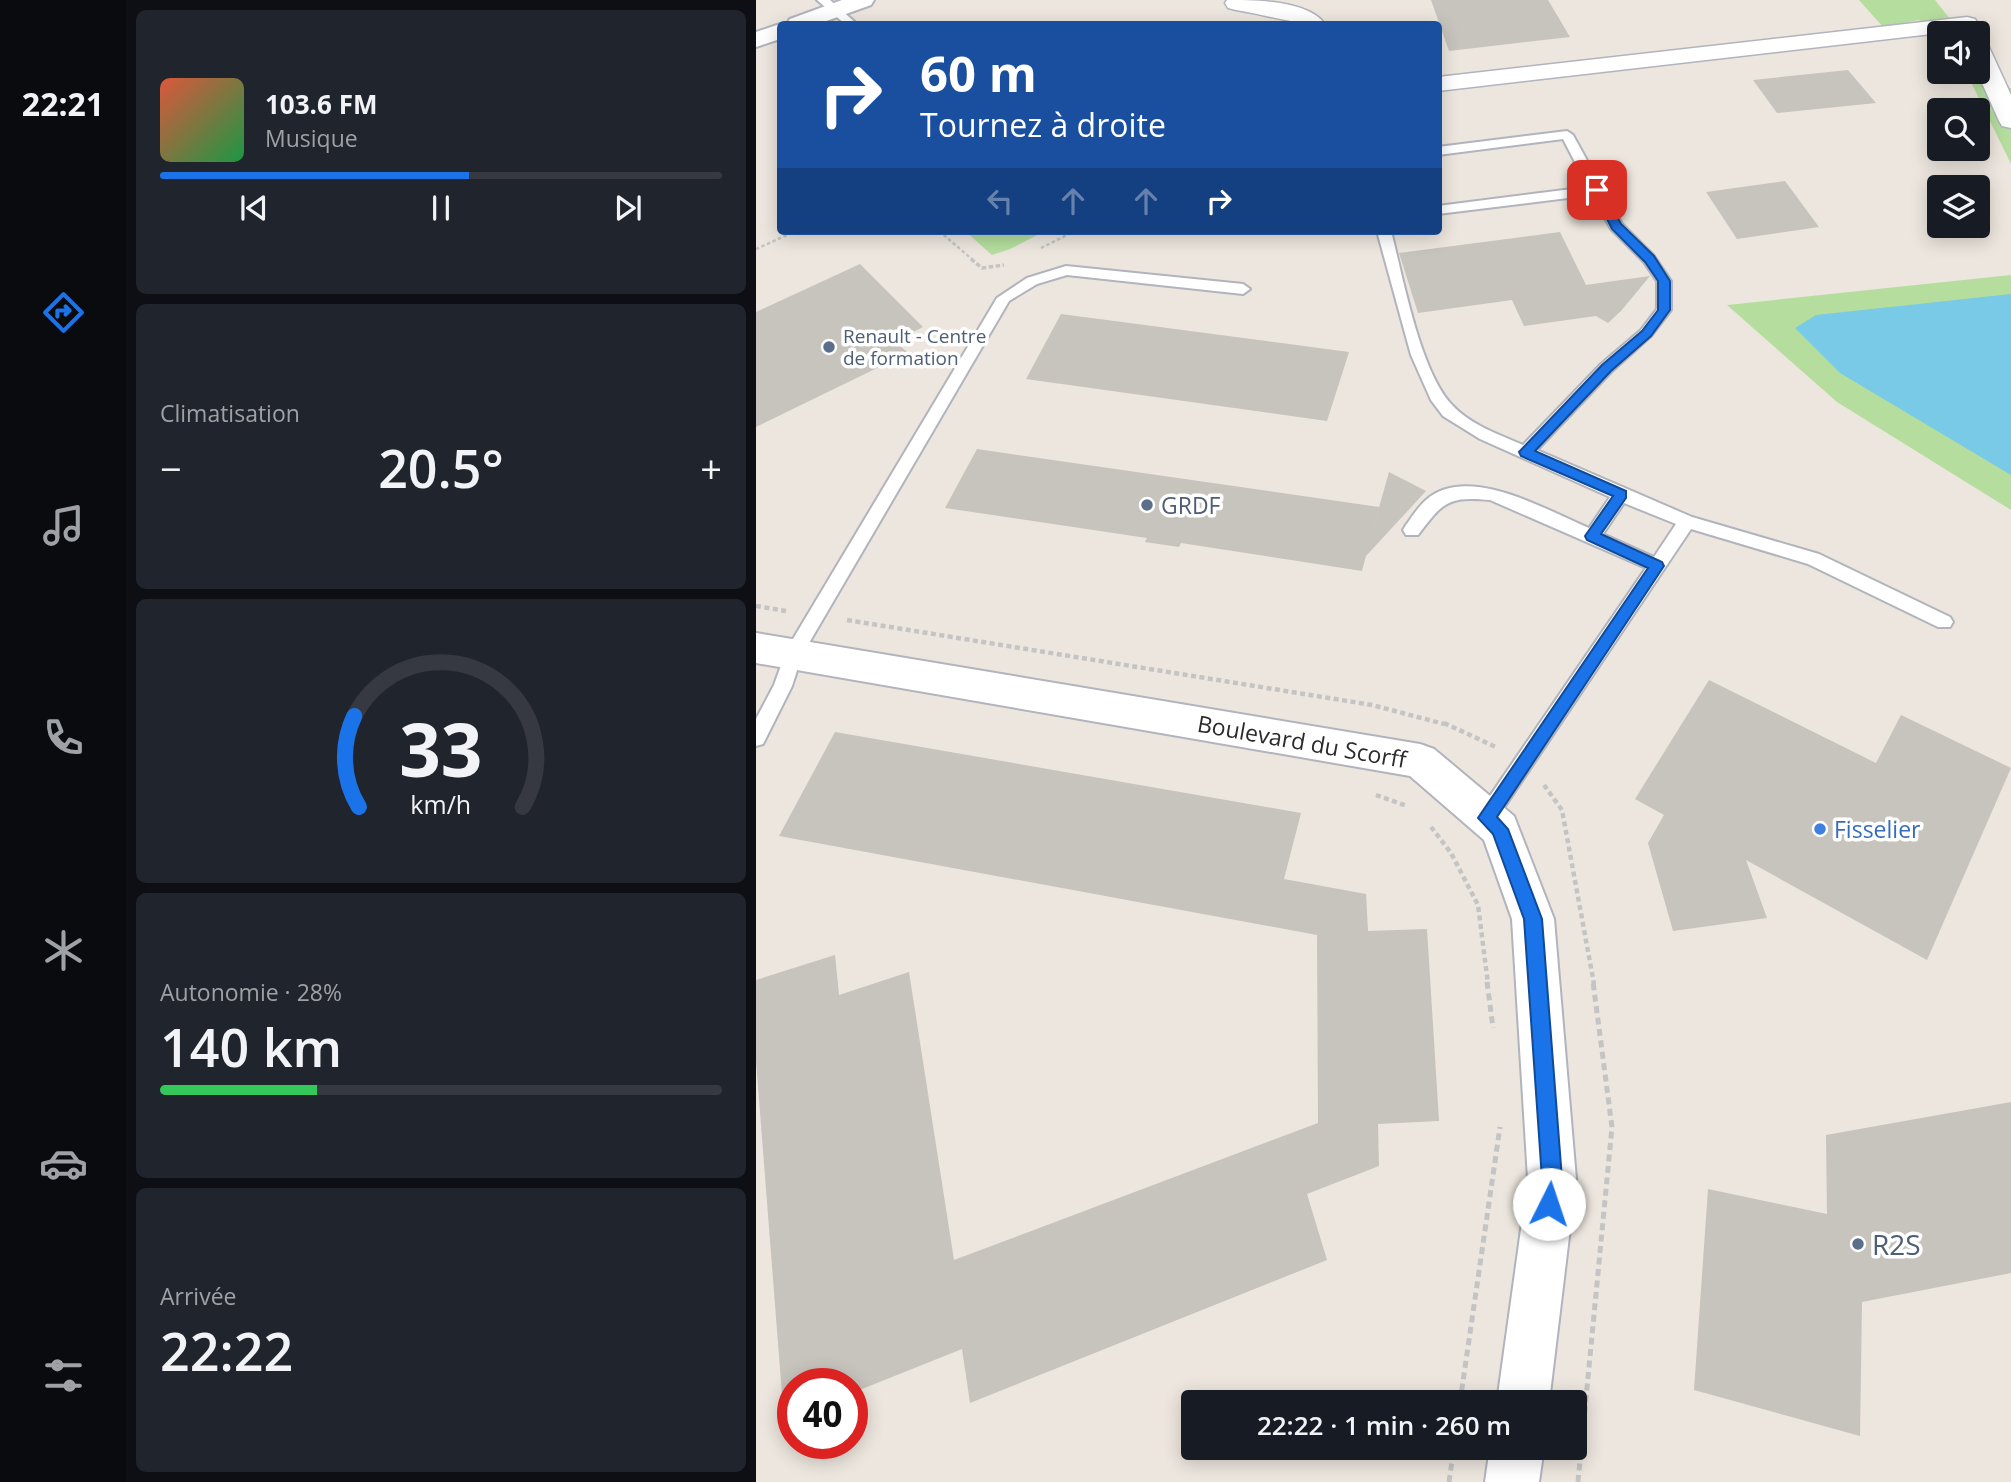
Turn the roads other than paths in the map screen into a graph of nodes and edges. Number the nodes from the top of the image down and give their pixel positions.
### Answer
1 (863, 0) edge
2 (1236, 1) edge
3 (837, 12) edge
4 (1964, 20) edge
5 (808, 21) edge
6 (1241, 21) edge
7 (1311, 21) edge
8 (777, 32) edge
9 (756, 40) edge
10 (1990, 74) edge
11 (1442, 85) edge
12 (2011, 121) edge
13 (1442, 151) edge
14 (1597, 190) junction
15 (1442, 210) edge
16 (1385, 235) edge
17 (1242, 289) dead end
18 (1525, 452) junction
19 (1622, 495) junction
20 (1687, 522) junction
21 (1412, 530) dead end
22 (1592, 536) junction
23 (1657, 566) junction
24 (1944, 622) dead end
25 (775, 651) edge
26 (756, 738) edge
27 (1486, 818) junction
28 (1525, 1390) edge
29 (1515, 1460) edge
30 (1512, 1482) edge

1 - 3 street
2 - 6 street
2 - 7 street
3 - 5 street
4 - 11 street
8 - 9 street
10 - 12 street
13 - 14 lane
14 - 15 lane
14 - 18 lane
16 - 18 lane
17 - 25 lane
18 - 19 lane
19 - 20 lane
19 - 22 lane
20 - 23 lane
20 - 24 lane
21 - 22 lane
22 - 23 lane
23 - 27 lane
25 - 26 lane
25 - 27 street, Boulevard du Scorff
27 - 28 street, Boulevard du Scorff
29 - 30 street

